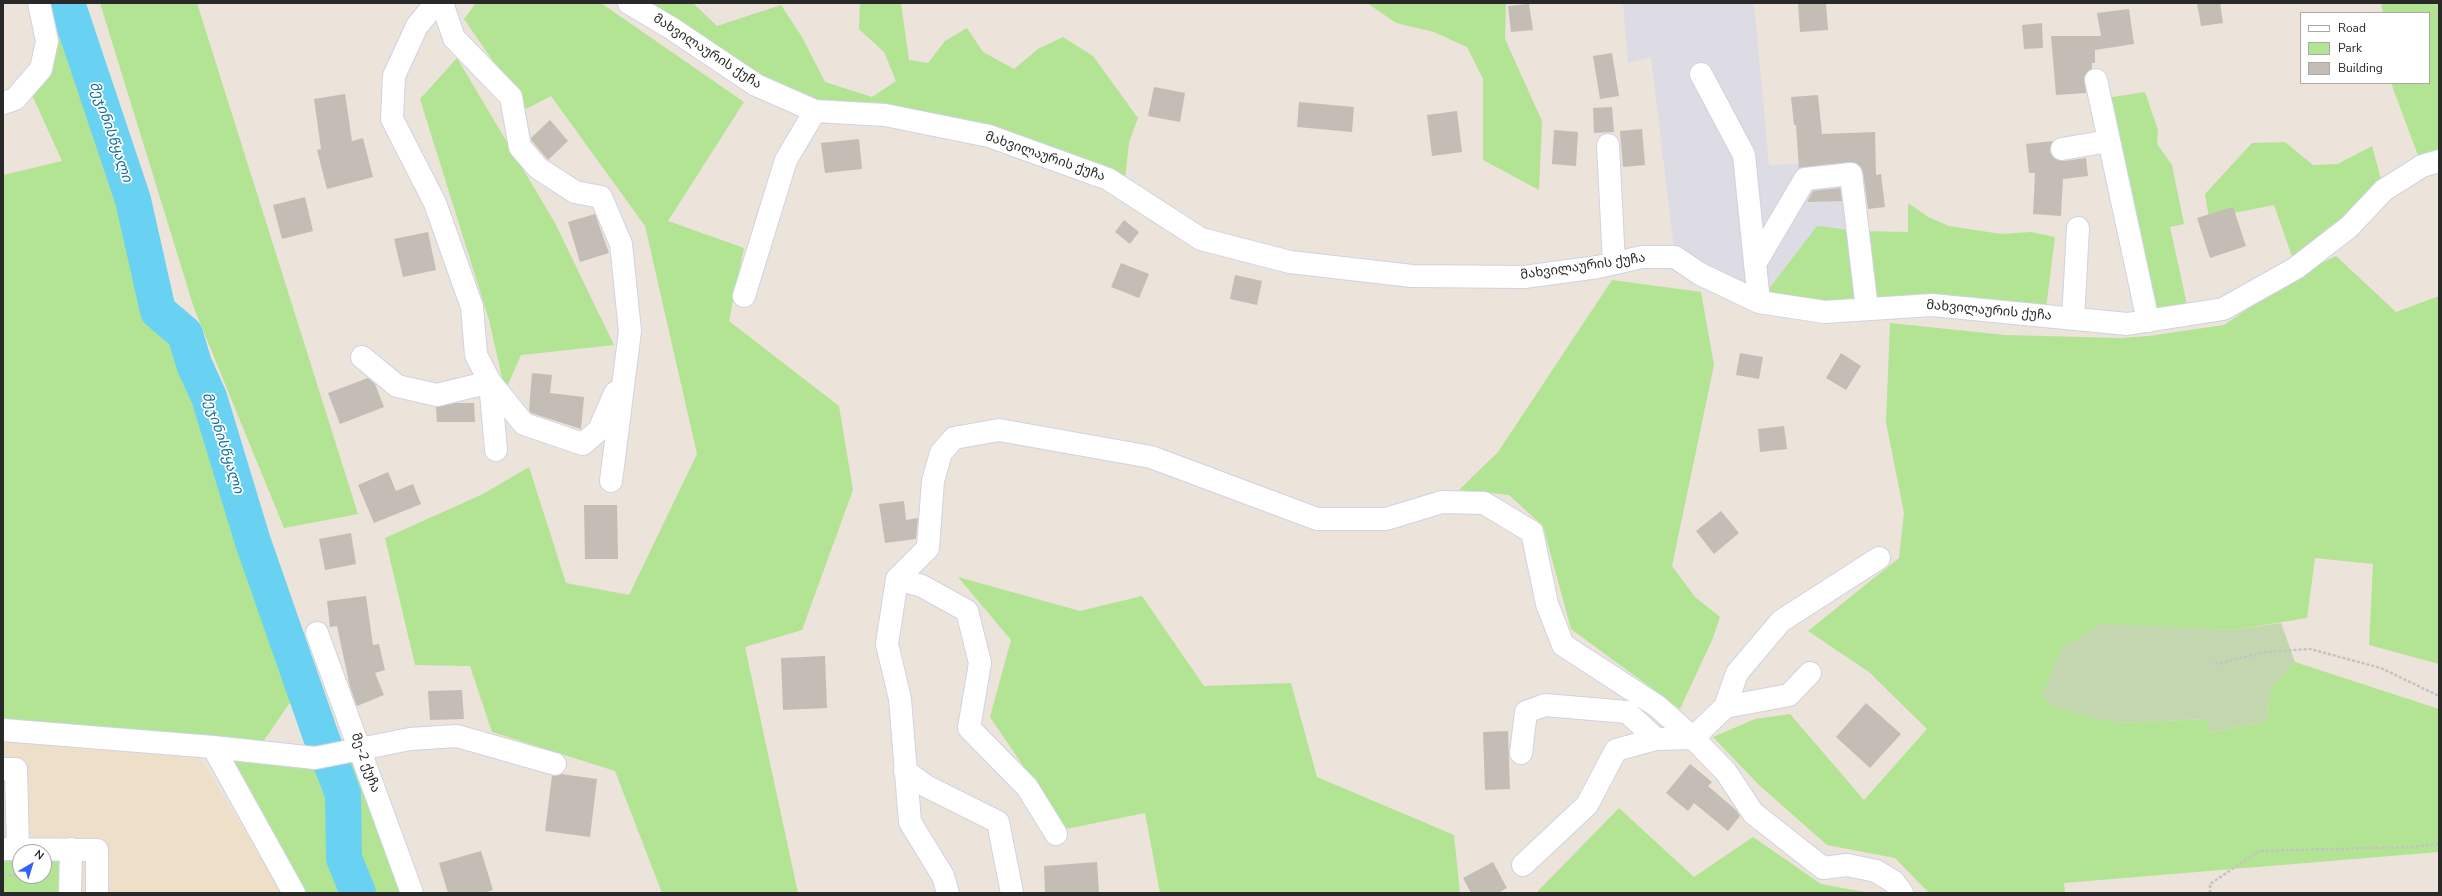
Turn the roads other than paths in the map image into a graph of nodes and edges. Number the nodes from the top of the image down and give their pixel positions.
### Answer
1 (39, 3) edge
2 (436, 3) edge
3 (442, 3) edge
4 (629, 3) edge
5 (1701, 74) dead end
6 (2096, 80) dead end
7 (3, 102) edge
8 (815, 111) junction
9 (2109, 140) junction
10 (1608, 145) dead end
11 (2062, 149) dead end
12 (2439, 161) edge
13 (2078, 228) dead end
14 (1614, 263) junction
15 (1755, 264) junction
16 (744, 296) dead end
17 (1759, 302) junction
18 (1867, 309) junction
19 (2073, 319) junction
20 (2148, 320) junction
21 (362, 357) dead end
22 (626, 367) junction
23 (490, 382) junction
24 (496, 450) dead end
25 (611, 481) dead end
26 (1879, 558) dead end
27 (897, 579) junction
28 (317, 633) dead end
29 (1810, 673) dead end
30 (1725, 707) junction
31 (3, 730) edge
32 (1693, 738) junction
33 (1656, 739) junction
34 (213, 747) junction
35 (355, 751) junction
36 (1521, 753) dead end
37 (555, 764) dead end
38 (3, 769) edge
39 (905, 771) junction
40 (1056, 834) dead end
41 (10, 849) edge
42 (71, 849) junction
43 (1523, 865) dead end
44 (70, 893) edge
45 (97, 893) edge
46 (294, 893) edge
47 (412, 893) edge
48 (948, 893) edge
49 (1012, 893) edge
50 (1902, 893) edge

1 - 7 street
2 - 23 street
3 - 22 street
4 - 8 street, მახვილაურის ქუჩა
5 - 15 street
6 - 9 street
8 - 14 street, მახვილაურის ქუჩა
8 - 16 street
9 - 11 street
9 - 20 street
10 - 14 street
12 - 20 street, მახვილაურის ქუჩა
13 - 19 street
14 - 17 street, მახვილაურის ქუჩა
15 - 17 street
15 - 18 street
17 - 18 street, მახვილაურის ქუჩა
18 - 19 street, მახვილაურის ქუჩა
19 - 20 street, მახვილაურის ქუჩა
21 - 23 street
22 - 23 street
22 - 25 street
23 - 24 street
26 - 30 street
27 - 32 street
27 - 39 street
27 - 40 street
28 - 35 street, მე-2 ქუჩა
29 - 30 street
30 - 32 street
31 - 34 street
32 - 33 street
32 - 50 street
33 - 36 street
33 - 43 street
34 - 35 street
34 - 46 street
35 - 37 street
35 - 47 street, მე-2 ქუჩა
38 - 41 street
39 - 48 street
39 - 49 street
41 - 42 street
42 - 44 street
42 - 45 street

